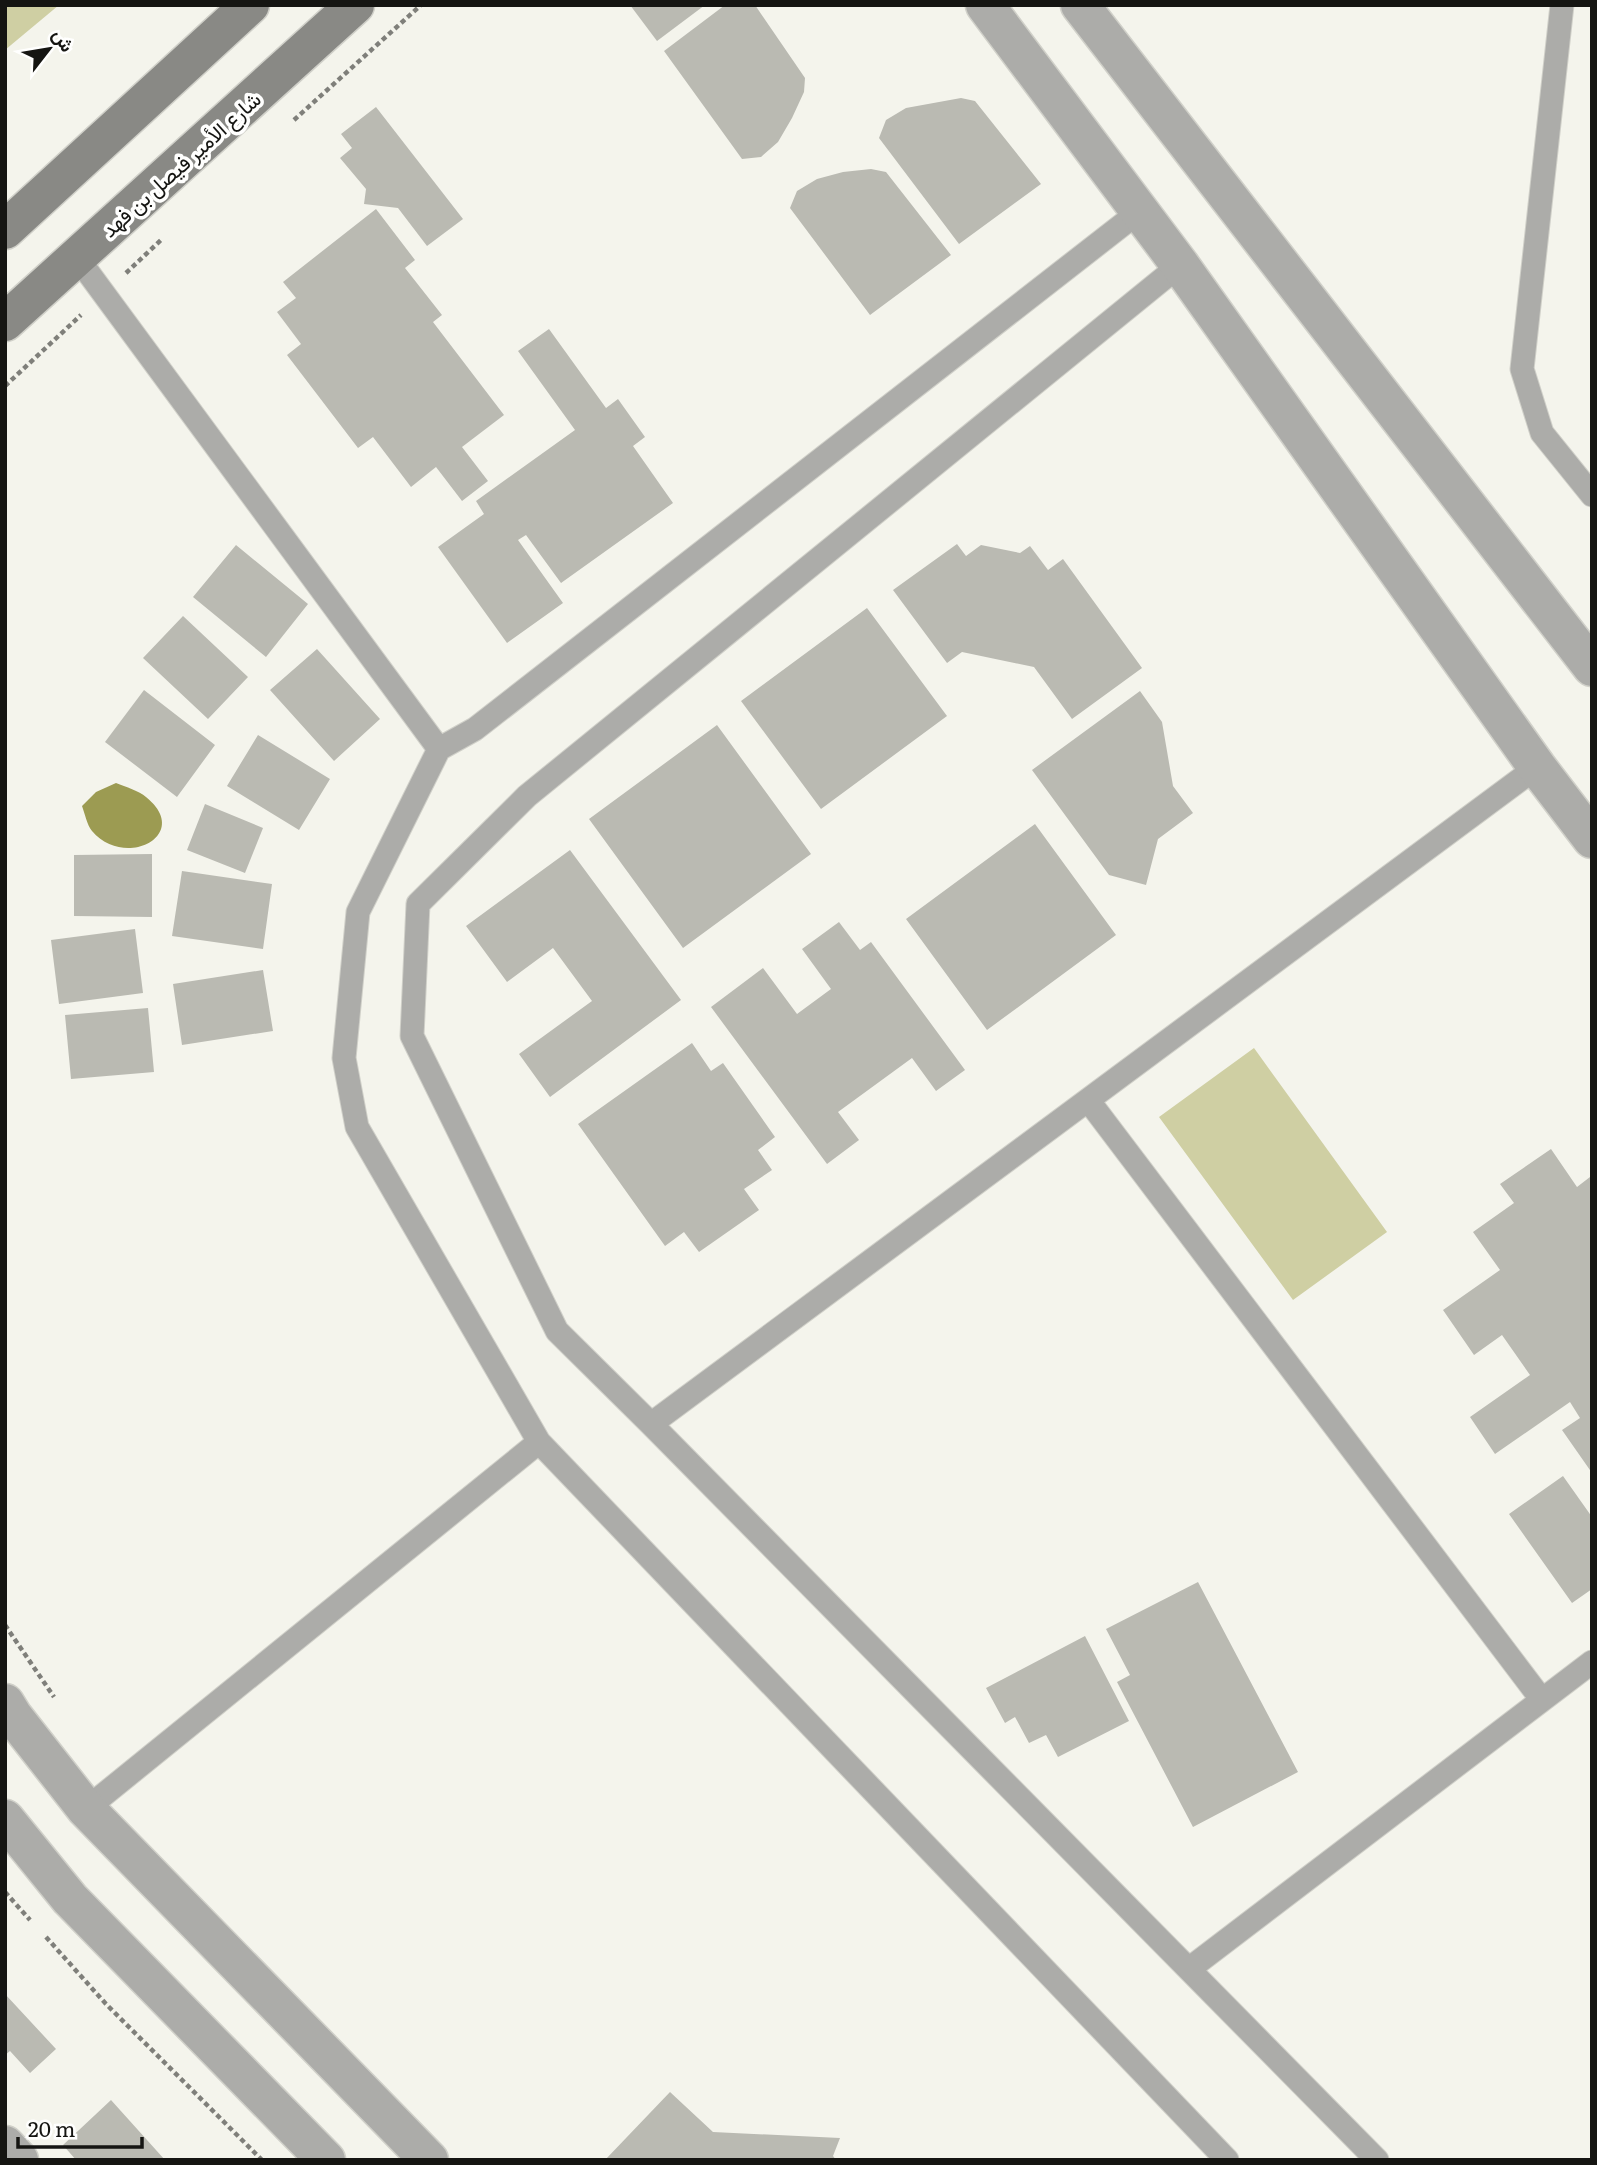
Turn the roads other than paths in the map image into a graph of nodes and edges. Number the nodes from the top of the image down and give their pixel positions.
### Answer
1 (250, 5) edge
2 (355, 5) edge
3 (985, 5) edge
4 (1080, 5) edge
5 (1562, 5) edge
6 (1140, 211) junction
7 (5, 230) edge
8 (76, 256) junction
9 (1180, 265) junction
10 (5, 321) edge
11 (1592, 495) edge
12 (1592, 667) edge
13 (439, 749) junction
14 (1537, 767) junction
15 (1592, 839) edge
16 (1088, 1100) junction
17 (651, 1424) junction
18 (539, 1442) junction
19 (1592, 1662) edge
20 (1542, 1700) junction
21 (5, 1703) edge
22 (86, 1809) junction
23 (5, 1819) edge
24 (1189, 1969) junction
25 (5, 2145) edge
26 (19, 2160) edge
27 (327, 2160) edge
28 (429, 2160) edge
29 (1227, 2160) edge
30 (1377, 2160) edge

1 - 7 main road
2 - 8 main road, شارع الأمير فيصل بن فهد
3 - 6 street
4 - 12 street
5 - 11 lane
6 - 9 street
6 - 13 lane
8 - 10 main road, شارع الأمير فيصل بن فهد
8 - 13 lane
9 - 14 street
9 - 17 lane
13 - 18 lane
14 - 15 street
14 - 16 lane
16 - 17 lane
16 - 20 lane
17 - 24 lane
18 - 22 lane
18 - 29 lane
19 - 20 lane
20 - 24 lane
21 - 22 street
22 - 28 street
23 - 27 street
24 - 30 lane
25 - 26 street

